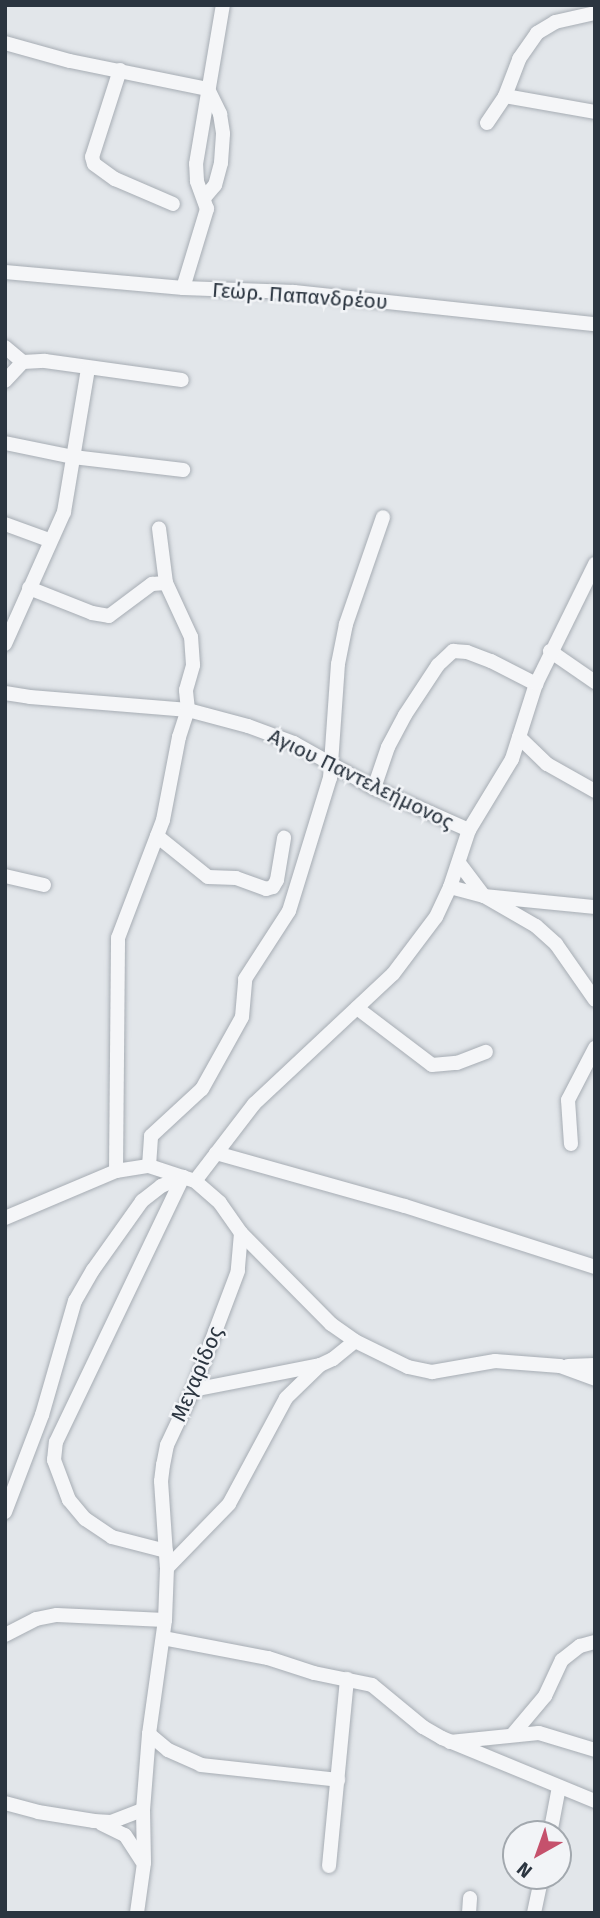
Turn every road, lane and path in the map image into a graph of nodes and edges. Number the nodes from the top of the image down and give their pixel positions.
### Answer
1 (223, 5) edge
2 (595, 13) edge
3 (5, 43) edge
4 (120, 71) junction
5 (208, 89) junction
6 (505, 96) junction
7 (595, 112) edge
8 (487, 123) dead end
9 (204, 198) junction
10 (173, 204) dead end
11 (5, 272) edge
12 (183, 288) junction
13 (595, 324) edge
14 (5, 347) edge
15 (23, 362) junction
16 (88, 369) junction
17 (182, 380) dead end
18 (5, 381) edge
19 (5, 443) edge
20 (74, 457) junction
21 (183, 470) dead end
22 (383, 517) dead end
23 (5, 524) edge
24 (159, 528) dead end
25 (49, 540) junction
26 (595, 564) edge
27 (166, 583) junction
28 (29, 588) junction
29 (5, 644) edge
30 (550, 651) junction
31 (595, 682) edge
32 (536, 684) junction
33 (5, 693) edge
34 (188, 710) junction
35 (519, 737) junction
36 (330, 765) junction
37 (374, 788) junction
38 (595, 791) edge
39 (469, 830) junction
40 (158, 836) junction
41 (284, 838) dead end
42 (459, 863) junction
43 (5, 876) edge
44 (44, 885) dead end
45 (450, 887) junction
46 (484, 896) junction
47 (595, 907) edge
48 (595, 1000) edge
49 (357, 1008) junction
50 (595, 1048) edge
51 (486, 1052) dead end
52 (571, 1144) dead end
53 (216, 1153) junction
54 (149, 1166) junction
55 (116, 1171) junction
56 (189, 1179) junction
57 (5, 1218) edge
58 (241, 1233) junction
59 (595, 1267) edge
60 (355, 1341) junction
61 (320, 1365) junction
62 (595, 1365) edge
63 (560, 1366) junction
64 (595, 1379) edge
65 (193, 1390) junction
66 (5, 1512) edge
67 (166, 1551) junction
68 (167, 1568) junction
69 (165, 1620) junction
70 (5, 1635) edge
71 (163, 1638) junction
72 (595, 1642) edge
73 (347, 1679) junction
74 (149, 1734) junction
75 (513, 1734) junction
76 (449, 1742) junction
77 (595, 1750) edge
78 (338, 1780) junction
79 (559, 1787) junction
80 (595, 1801) edge
81 (5, 1803) edge
82 (143, 1810) junction
83 (553, 1820) edge
84 (94, 1821) junction
85 (144, 1863) junction
86 (329, 1866) dead end
87 (539, 1890) edge
88 (137, 1913) edge
89 (534, 1913) edge

1 - 5 street
2 - 6 street
3 - 4 street
4 - 5 street
4 - 10 street
5 - 9 street
5 - 9 street
6 - 7 street
6 - 8 street
9 - 12 street
11 - 12 street, Γεώρ. Παπανδρέου
12 - 13 street, Γεώρ. Παπανδρέου
14 - 15 street
15 - 16 street
15 - 18 street
16 - 17 street
16 - 20 street
19 - 20 street
20 - 21 street
20 - 25 street
22 - 36 street
23 - 25 street
24 - 27 street
25 - 28 street
26 - 30 street
27 - 28 street
27 - 34 street
28 - 29 street
30 - 31 street
30 - 32 street
32 - 35 street
32 - 37 street
33 - 34 street, Αγιου Παντελεήμονος
34 - 36 street, Αγιου Παντελεήμονος
34 - 40 street
35 - 38 street
35 - 39 street
36 - 37 street, Αγιου Παντελεήμονος
36 - 54 street
37 - 39 street, Αγιου Παντελεήμονος
39 - 42 street
40 - 41 street
40 - 55 street
42 - 45 street
42 - 46 street
43 - 44 street
45 - 46 street
45 - 49 street
46 - 47 street
46 - 48 street
49 - 51 street
49 - 53 street
50 - 52 street
53 - 56 street
53 - 59 street
54 - 55 street
54 - 56 street
55 - 57 street
56 - 58 street
56 - 66 street
56 - 67 street
58 - 60 street
58 - 65 street, Μεγαρίδος
60 - 61 street
60 - 63 street
61 - 65 street
61 - 68 street
62 - 63 street
63 - 64 street
65 - 67 street, Μεγαρίδος
67 - 68 street, Μεγαρίδος
68 - 69 street, Μεγαρίδος
69 - 70 street
69 - 71 street, Μεγαρίδος
71 - 73 street
71 - 74 street, Μεγαρίδος
72 - 75 street
73 - 76 street
73 - 78 street
74 - 78 street
74 - 82 street, Μεγαρίδος
75 - 76 street
75 - 77 street
76 - 79 street
78 - 86 street
79 - 80 street
79 - 83 street
81 - 84 street
82 - 84 street
82 - 85 street, Μεγαρίδος
84 - 85 street
85 - 88 street, Μεγαρίδος
87 - 89 street

